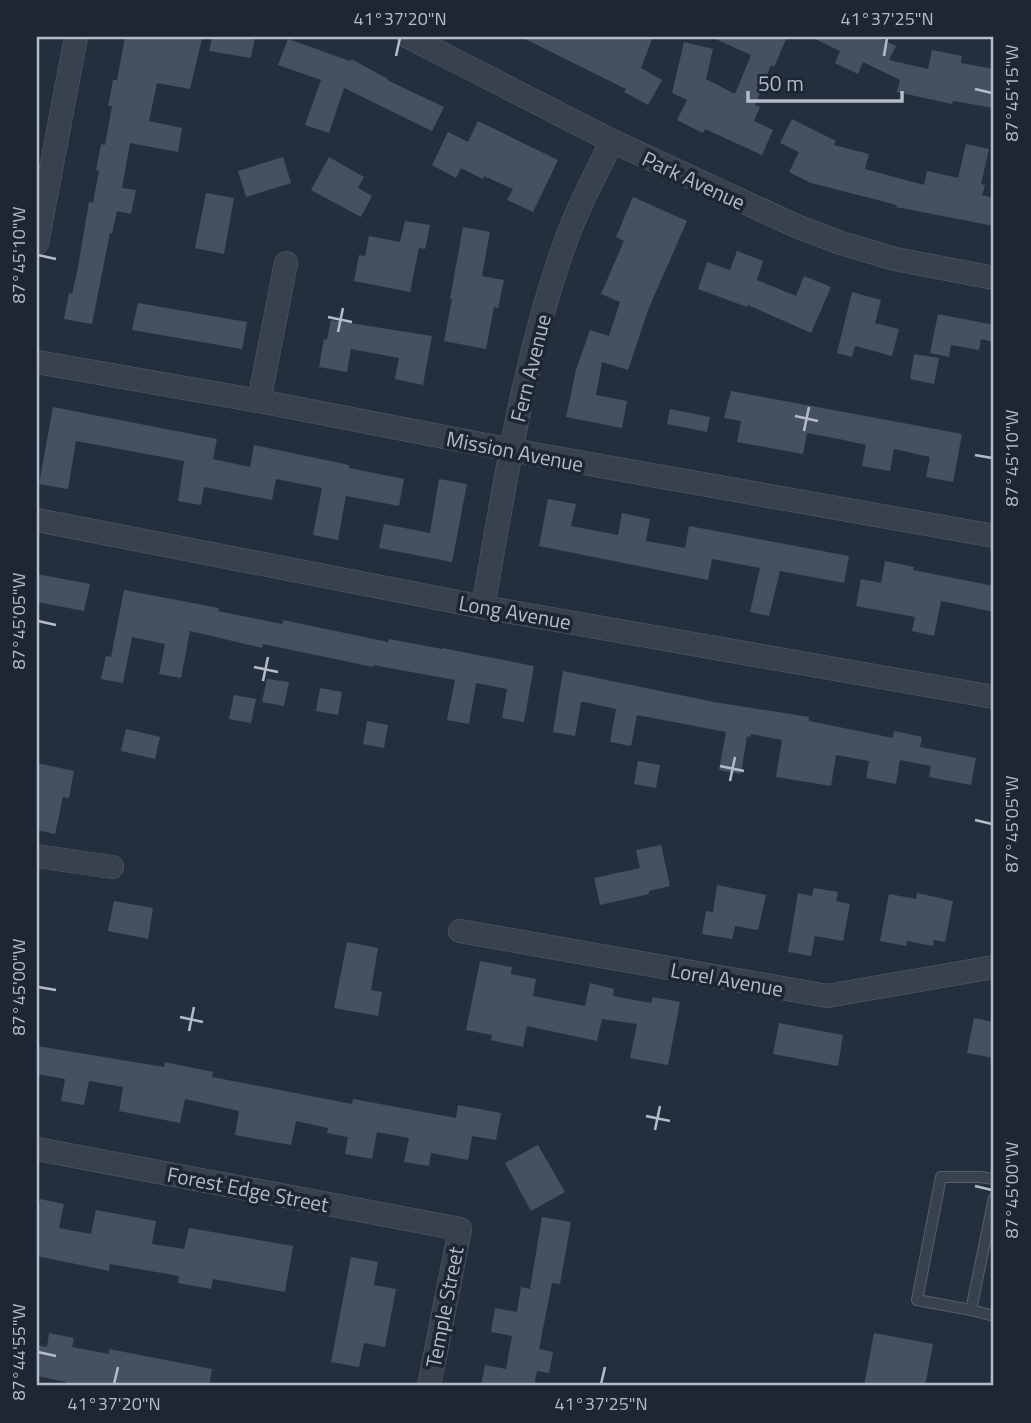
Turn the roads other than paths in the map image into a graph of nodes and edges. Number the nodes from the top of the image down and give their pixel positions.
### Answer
1 (76, 37) edge
2 (410, 37) edge
3 (612, 141) junction
4 (37, 243) edge
5 (286, 263) dead end
6 (994, 278) edge
7 (37, 362) edge
8 (259, 401) junction
9 (511, 450) junction
10 (37, 520) edge
11 (994, 536) edge
12 (483, 607) junction
13 (994, 697) edge
14 (37, 856) edge
15 (112, 867) dead end
16 (460, 932) dead end
17 (994, 967) edge
18 (37, 1149) edge
19 (994, 1180) edge
20 (994, 1198) edge
21 (460, 1229) joint
22 (971, 1310) junction
23 (994, 1316) edge
24 (429, 1386) edge

1 - 4 street
2 - 3 street, Park Avenue
3 - 6 street, Park Avenue
3 - 9 street, Fern Avenue
5 - 8 street
7 - 8 street, Mission Avenue
8 - 9 street, Mission Avenue
9 - 11 street, Mission Avenue
9 - 12 street, Fern Avenue
10 - 12 street, Long Avenue
12 - 13 street, Long Avenue
14 - 15 street
16 - 17 street, Lorel Avenue
18 - 21 street, Forest Edge Street
19 - 22 lane
20 - 22 lane
21 - 24 street, Temple Street
22 - 23 lane

